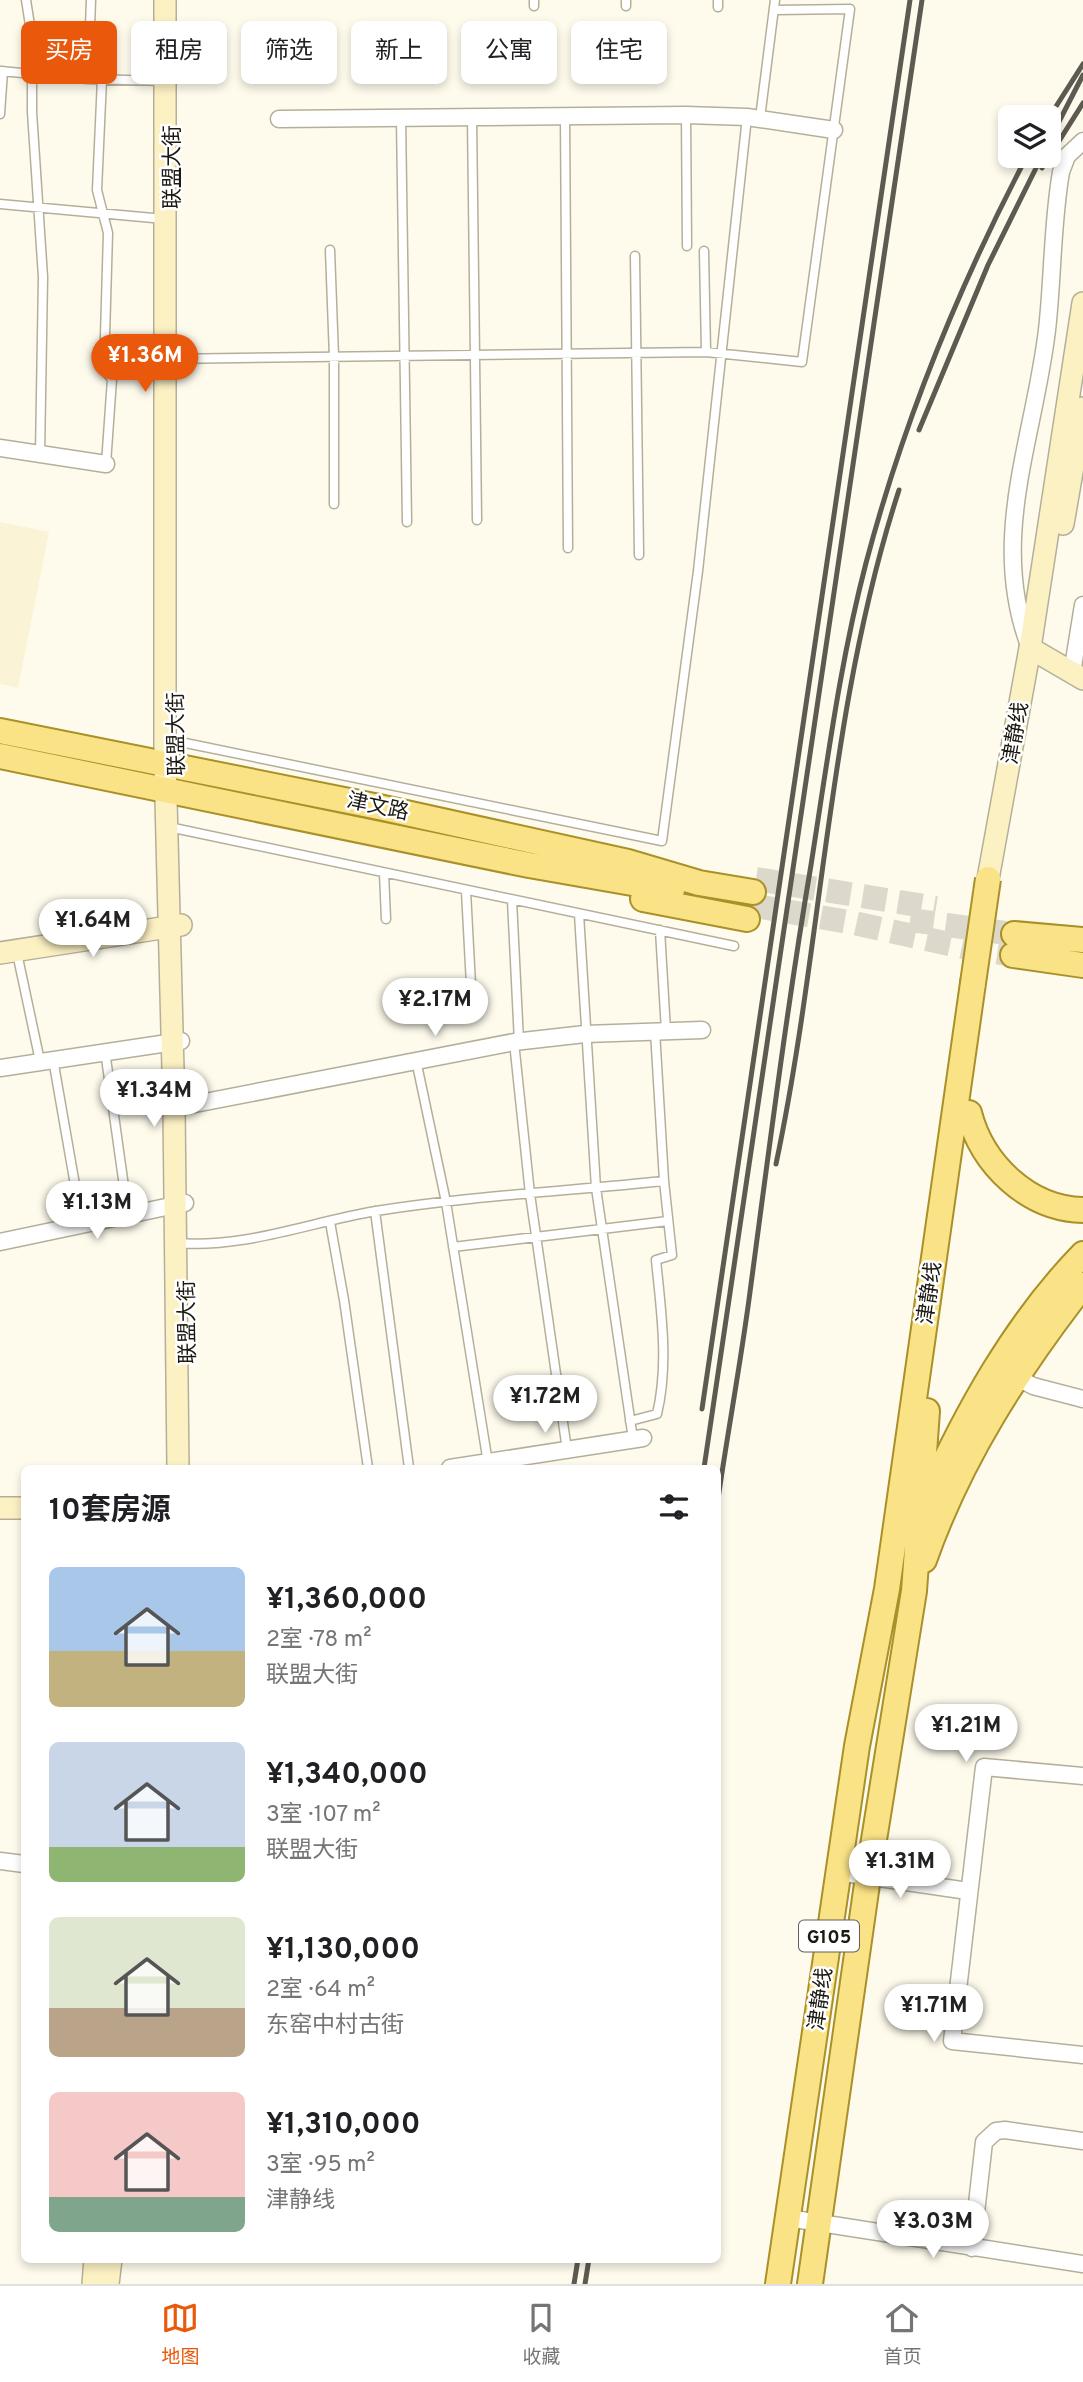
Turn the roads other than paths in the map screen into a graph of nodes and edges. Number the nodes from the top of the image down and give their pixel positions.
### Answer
1 (26, 0) edge
2 (91, 0) edge
3 (165, 0) edge
4 (172, 0) edge
5 (775, 0) edge
6 (822, 5) edge
7 (775, 10) junction
8 (29, 21) edge
9 (90, 21) edge
10 (166, 21) edge
11 (171, 21) edge
12 (2, 71) edge
13 (21, 73) edge
14 (33, 84) edge
15 (102, 84) edge
16 (168, 84) edge
17 (0, 114) edge
18 (687, 115) junction
19 (565, 116) junction
20 (472, 117) junction
21 (753, 117) junction
22 (401, 118) junction
23 (279, 119) dead end
24 (834, 130) junction
25 (1083, 141) edge
26 (0, 204) edge
27 (39, 208) junction
28 (102, 213) junction
29 (168, 219) junction
30 (687, 246) dead end
31 (330, 250) dead end
32 (705, 251) dead end
33 (635, 256) dead end
34 (1083, 303) edge
35 (706, 352) junction
36 (721, 352) junction
37 (637, 353) junction
38 (567, 354) junction
39 (474, 355) junction
40 (405, 356) junction
41 (334, 357) junction
42 (169, 359) junction
43 (1083, 408) edge
44 (0, 448) edge
45 (40, 454) junction
46 (106, 464) joint
47 (334, 505) dead end
48 (477, 520) dead end
49 (407, 522) dead end
50 (568, 548) dead end
51 (639, 555) dead end
52 (1083, 605) edge
53 (1035, 652) junction
54 (1077, 676) edge
55 (0, 731) edge
56 (171, 751) junction
57 (0, 756) edge
58 (171, 790) junction
59 (172, 827) junction
60 (384, 873) junction
61 (995, 880) joint
62 (466, 891) junction
63 (512, 900) junction
64 (579, 914) junction
65 (386, 919) dead end
66 (176, 925) junction
67 (660, 930) junction
68 (1083, 938) edge
69 (734, 946) dead end
70 (8, 951) edge
71 (1083, 965) edge
72 (980, 983) junction
73 (471, 985) dead end
74 (702, 1030) dead end
75 (660, 1031) junction
76 (585, 1034) junction
77 (178, 1041) junction
78 (516, 1042) junction
79 (105, 1051) junction
80 (46, 1060) junction
81 (416, 1060) junction
82 (0, 1068) edge
83 (179, 1107) junction
84 (969, 1113) junction
85 (664, 1181) junction
86 (596, 1188) junction
87 (530, 1194) junction
88 (446, 1202) junction
89 (181, 1204) junction
90 (1083, 1210) edge
91 (375, 1212) junction
92 (128, 1215) junction
93 (668, 1221) junction
94 (330, 1222) junction
95 (82, 1225) junction
96 (601, 1229) junction
97 (536, 1237) junction
98 (0, 1242) edge
99 (181, 1243) junction
100 (453, 1247) junction
101 (1083, 1254) edge
102 (1083, 1285) edge
103 (1007, 1372) junction
104 (1083, 1399) edge
105 (630, 1421) junction
106 (638, 1439) joint
107 (567, 1450) junction
108 (488, 1463) junction
109 (178, 1465) edge
110 (188, 1465) edge
111 (368, 1465) edge
112 (409, 1465) edge
113 (473, 1465) edge
114 (0, 1498) edge
115 (21, 1498) edge
116 (0, 1508) edge
117 (21, 1508) edge
118 (919, 1517) junction
119 (887, 1589) junction
120 (914, 1591) junction
121 (1083, 1776) edge
122 (0, 1861) edge
123 (21, 1864) edge
124 (838, 1872) junction
125 (868, 1877) junction
126 (968, 1891) junction
127 (1083, 2055) edge
128 (1083, 2141) edge
129 (788, 2218) junction
130 (818, 2223) junction
131 (972, 2248) junction
132 (95, 2263) edge
133 (111, 2263) edge
134 (1083, 2264) edge
135 (93, 2284) edge
136 (108, 2284) edge
137 (778, 2284) edge
138 (810, 2284) edge

1 - 8 lane
2 - 9 lane
3 - 10 main road
4 - 11 main road, 联盟大街
5 - 7 lane
6 - 7 lane
6 - 24 lane
7 - 21 lane
12 - 13 lane
12 - 17 lane
14 - 27 lane
15 - 28 lane
16 - 29 main road, 联盟大街
18 - 19 street
18 - 21 street
18 - 30 lane
19 - 20 street
19 - 38 lane
20 - 22 street
20 - 39 lane
21 - 24 street
21 - 36 lane
22 - 23 street
22 - 40 lane
24 - 36 lane
25 - 53 street
26 - 27 lane
27 - 28 lane
27 - 45 lane
28 - 29 lane
28 - 46 lane
29 - 42 main road, 联盟大街
31 - 41 lane
32 - 35 lane
33 - 37 lane
34 - 53 main road, 津静线
35 - 36 lane
35 - 37 lane
36 - 56 lane
37 - 38 lane
37 - 51 lane
38 - 39 lane
38 - 50 lane
39 - 40 lane
39 - 48 lane
40 - 41 lane
40 - 49 lane
41 - 42 lane
41 - 47 lane
42 - 56 main road, 联盟大街
43 - 53 main road, 津静线
44 - 45 street
45 - 46 street
52 - 54 street
53 - 54 main road
53 - 61 main road, 津静线
55 - 56 main road, 津文路
56 - 58 main road, 联盟大街
56 - 58 main road, 津文路
57 - 58 main road, 津文路
58 - 59 main road, 联盟大街
59 - 60 lane
59 - 66 main road, 联盟大街
60 - 62 lane
60 - 65 lane
61 - 72 main road, 津静线
62 - 63 lane
62 - 73 lane
63 - 64 lane
63 - 78 lane
64 - 67 lane
64 - 76 lane
66 - 70 main road
66 - 77 main road, 联盟大街
67 - 69 lane
67 - 75 lane
68 - 71 main road
70 - 80 lane
72 - 84 main road, 津静线
72 - 119 main road, 津静线
74 - 75 street
75 - 76 street
75 - 85 lane
76 - 78 street
76 - 86 lane
77 - 79 street
77 - 83 main road, 联盟大街
78 - 81 street
78 - 87 lane
79 - 80 street
79 - 92 lane
80 - 82 street
80 - 95 lane
81 - 83 street
81 - 88 lane
83 - 89 main road, 联盟大街
84 - 90 main road
84 - 118 main road, 津静线
85 - 86 lane
85 - 93 lane
86 - 87 lane
86 - 96 lane
87 - 88 lane
87 - 97 lane
88 - 91 lane
88 - 100 lane
89 - 92 street
89 - 99 main road, 联盟大街
91 - 94 lane
91 - 112 lane
92 - 95 street
93 - 96 lane
93 - 105 lane
94 - 99 lane
94 - 111 lane
95 - 98 street
96 - 97 lane
96 - 105 lane
97 - 100 lane
97 - 107 lane
99 - 109 main road
99 - 110 main road, 联盟大街
100 - 108 lane
101 - 103 main road
102 - 103 main road, G105
103 - 104 street
103 - 118 main road
103 - 120 main road, G105
105 - 106 lane
106 - 107 street
107 - 108 street
108 - 113 street
114 - 115 main road
116 - 117 main road
118 - 119 main road
118 - 120 main road, 津静线
119 - 124 main road, 津静线 / G105
120 - 125 main road, 津静线 / G105
121 - 126 street
122 - 123 street
124 - 125 street
124 - 129 main road, 津静线 / G105
125 - 126 street
125 - 130 main road, 津静线 / G105
126 - 127 street
128 - 131 street
129 - 130 street
129 - 137 main road, 津静线 / G105
130 - 131 street
130 - 138 main road, 津静线 / G105
131 - 134 street
132 - 135 main road
133 - 136 main road

